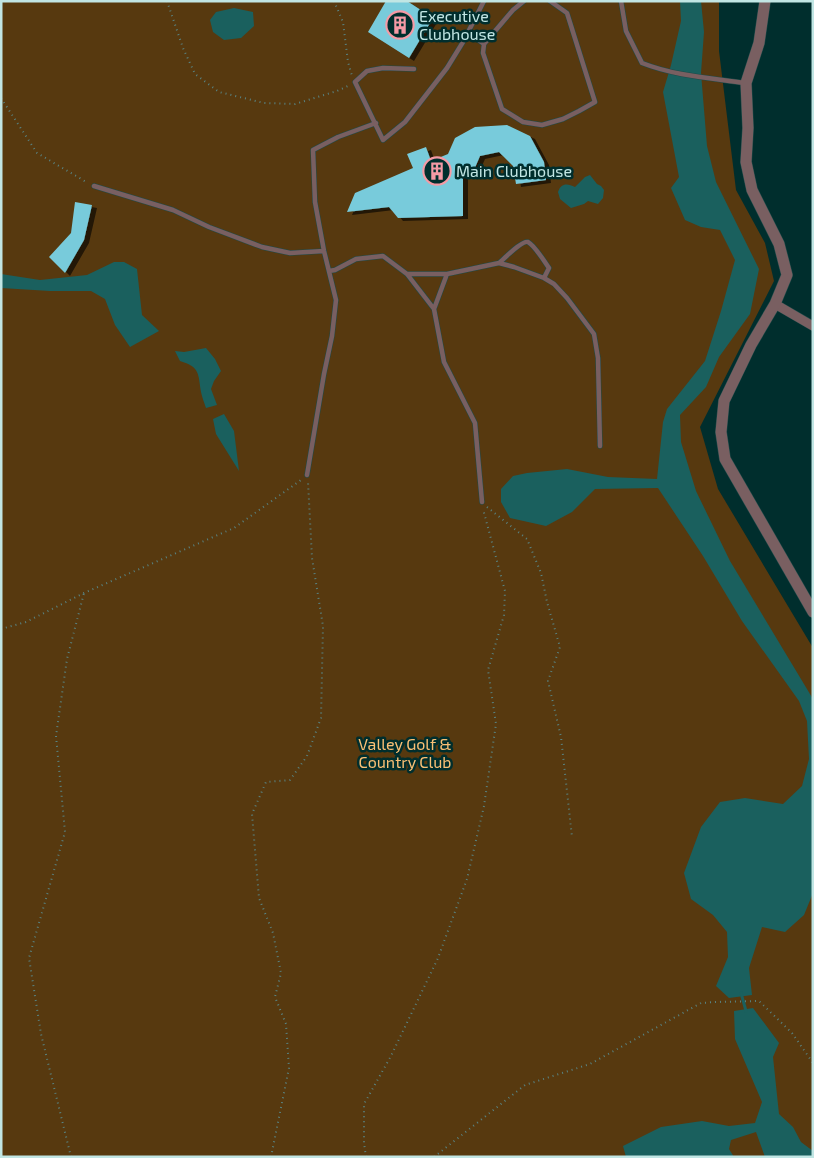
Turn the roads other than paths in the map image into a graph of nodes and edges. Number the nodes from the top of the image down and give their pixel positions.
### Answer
1 (484, 1) edge
2 (524, 1) edge
3 (550, 1) edge
4 (621, 1) edge
5 (765, 1) edge
6 (468, 33) junction
7 (484, 44) junction
8 (414, 69) dead end
9 (746, 83) junction
10 (376, 123) junction
11 (94, 186) road end
12 (324, 251) junction
13 (499, 263) junction
14 (329, 271) junction
15 (407, 274) junction
16 (446, 274) junction
17 (544, 278) junction
18 (775, 304) junction
19 (434, 310) junction
20 (813, 326) edge
21 (600, 446) dead end
22 (307, 475) road end
23 (482, 502) road end
24 (813, 612) edge

1 - 6 lane
2 - 7 lane
3 - 7 lane
4 - 9 lane
5 - 9 street
6 - 7 lane
6 - 10 lane
8 - 10 lane
9 - 18 street
10 - 12 lane
11 - 12 lane
12 - 14 lane
13 - 16 lane
13 - 17 lane
13 - 17 lane
14 - 15 lane
14 - 22 lane
15 - 16 lane
15 - 19 lane
16 - 19 lane
17 - 21 lane
18 - 20 street
18 - 24 street
19 - 23 lane

